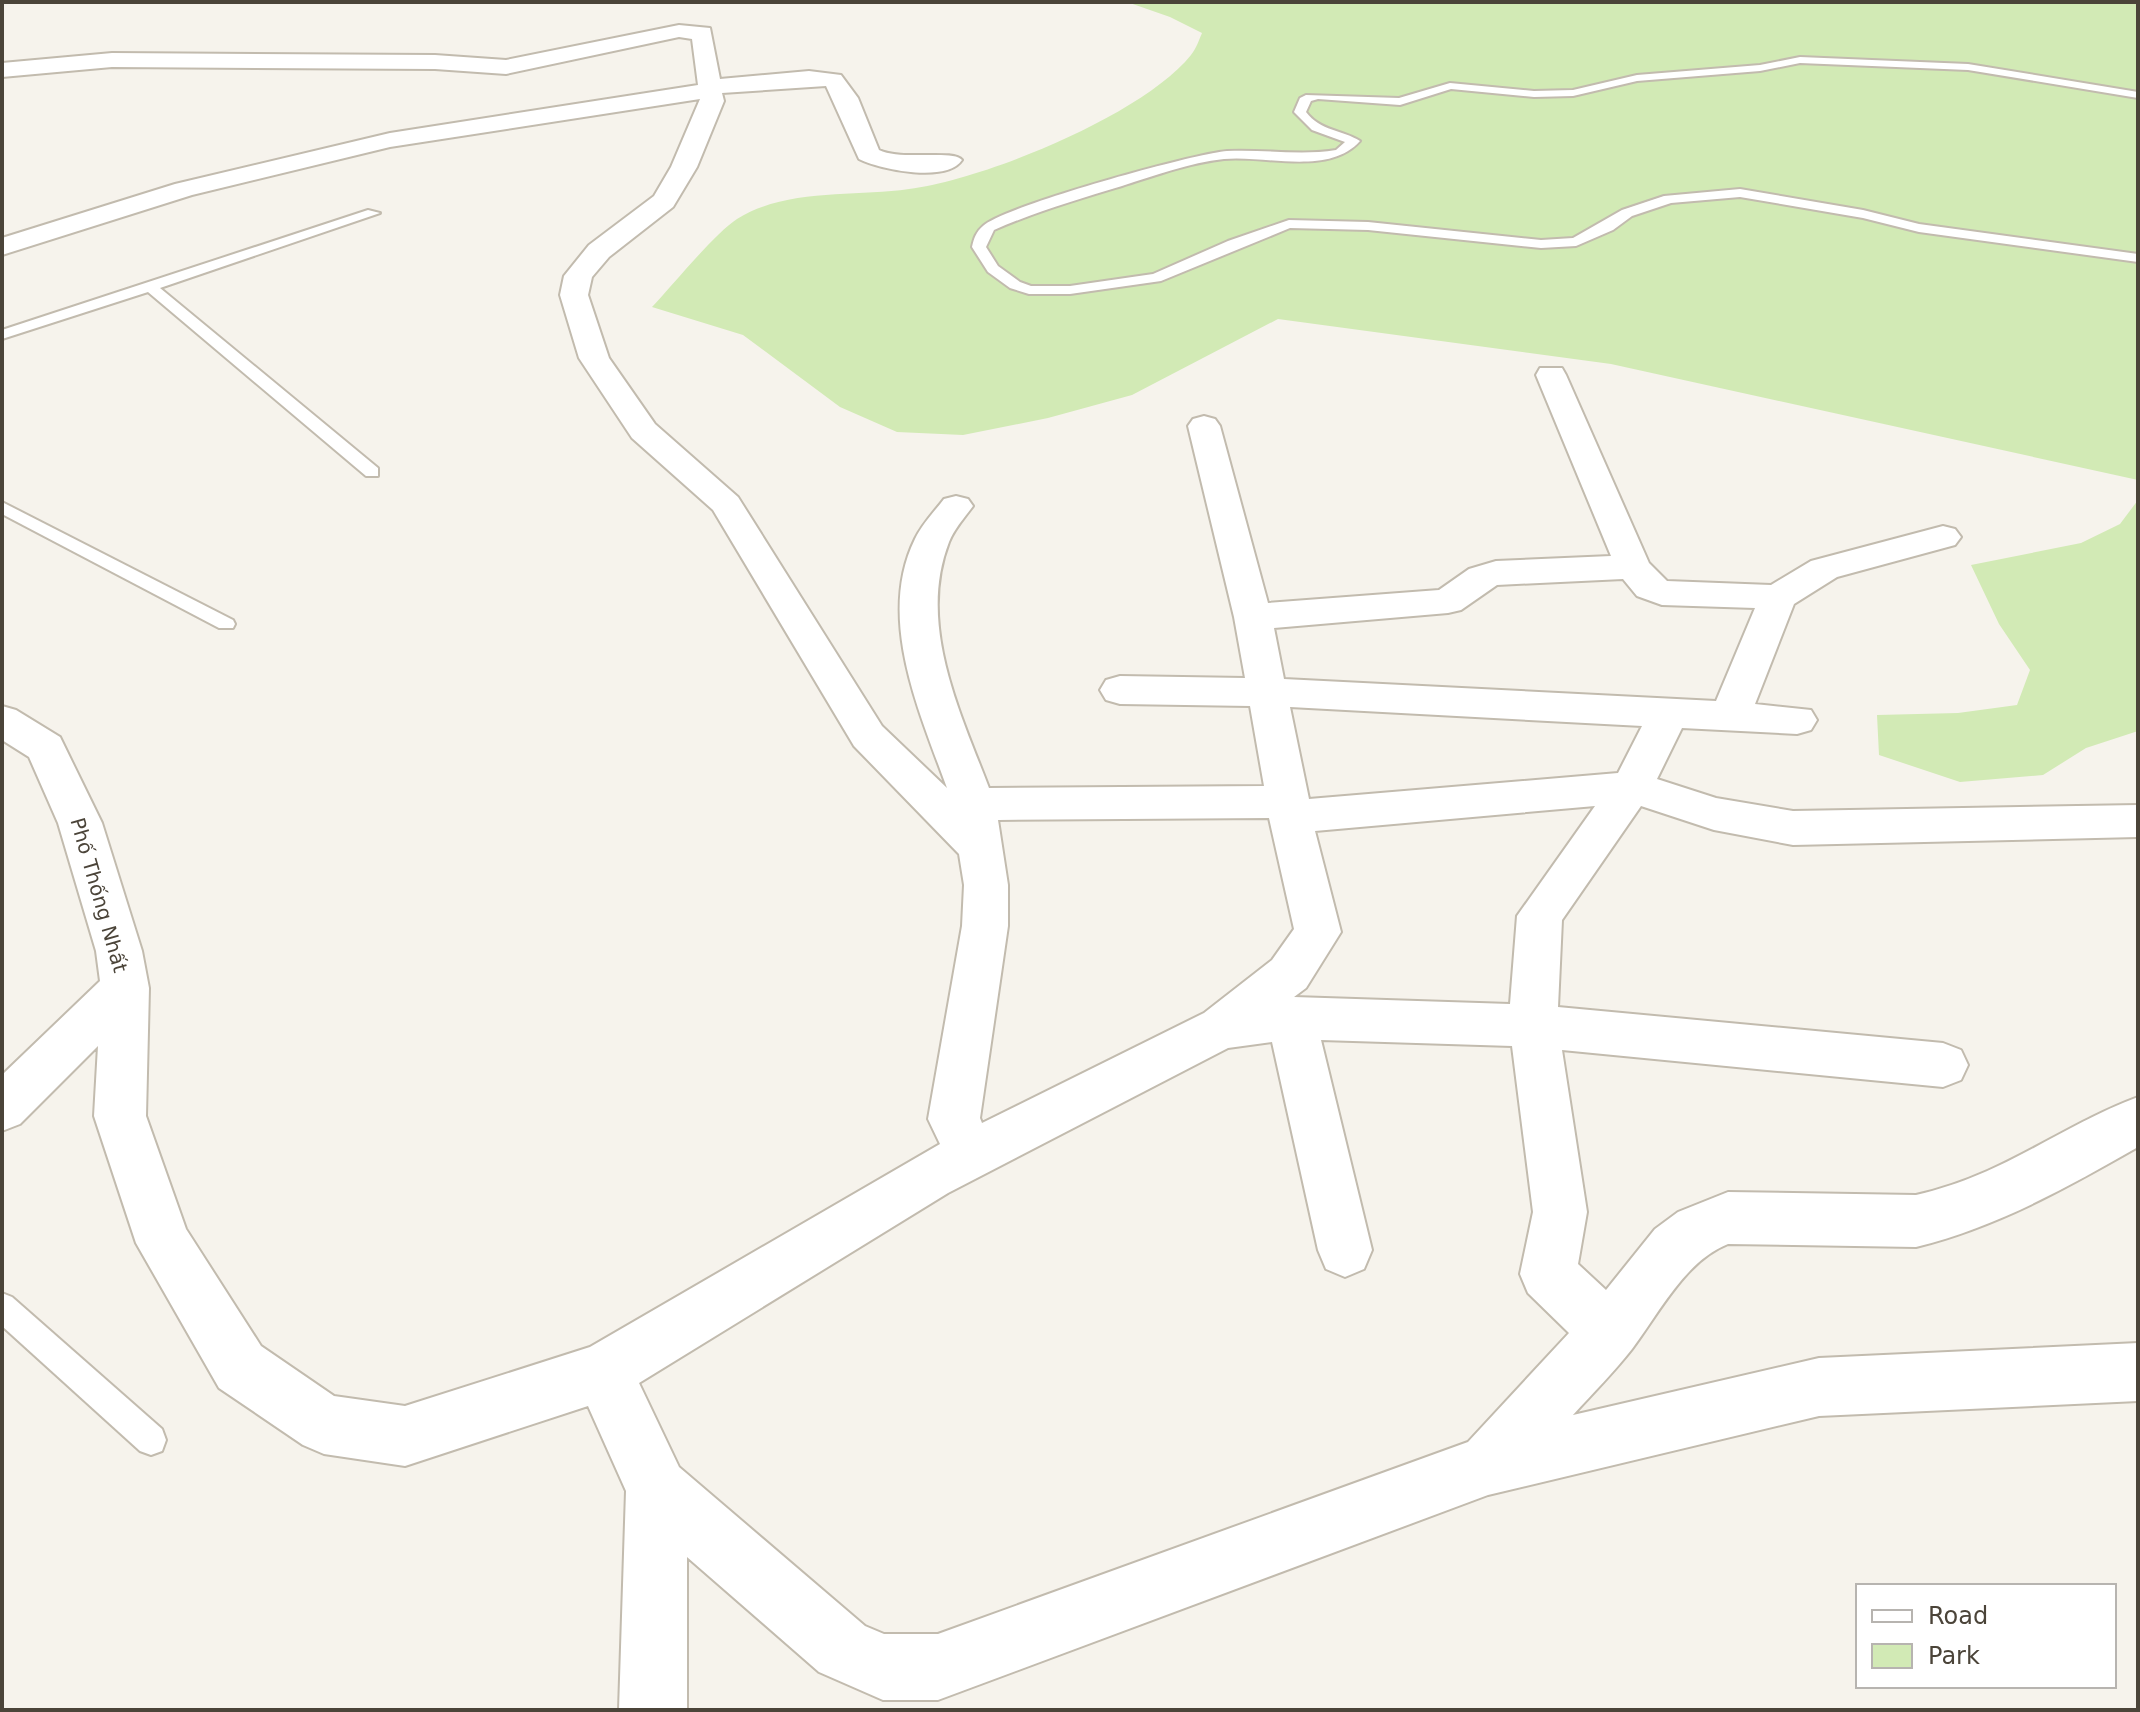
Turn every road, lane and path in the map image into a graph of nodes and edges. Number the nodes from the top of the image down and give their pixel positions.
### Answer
1 (506, 67) junction
2 (2, 70) edge
3 (711, 89) junction
4 (2138, 95) edge
5 (524, 101) junction
6 (950, 160) dead end
7 (373, 213) dead end
8 (2, 247) edge
9 (2138, 258) edge
10 (150, 286) junction
11 (2, 335) edge
12 (1551, 375) dead end
13 (1204, 426) dead end
14 (372, 472) dead end
15 (956, 506) dead end
16 (2, 507) edge
17 (1943, 537) dead end
18 (1633, 567) junction
19 (1760, 596) junction
20 (1253, 617) junction
21 (226, 624) dead end
22 (1120, 690) dead end
23 (1265, 692) junction
24 (1669, 713) junction
25 (1730, 716) junction
26 (2, 720) edge
27 (1797, 720) dead end
28 (1632, 787) junction
29 (1289, 809) junction
30 (2138, 821) edge
31 (977, 825) junction
32 (125, 988) junction
33 (1291, 1018) junction
34 (1534, 1026) junction
35 (1221, 1028) junction
36 (1943, 1065) dead end
37 (2, 1108) edge
38 (2138, 1120) edge
39 (971, 1155) junction
40 (1345, 1250) dead end
41 (2, 1307) edge
42 (1609, 1332) junction
43 (603, 1372) junction
44 (2138, 1372) edge
45 (151, 1440) dead end
46 (1488, 1465) junction
47 (657, 1489) junction
48 (653, 1710) edge

1 - 2 street
1 - 3 street
1 - 5 street
3 - 5 street
3 - 6 street
3 - 31 street
4 - 9 lane
5 - 8 street
7 - 10 lane
10 - 11 lane
10 - 14 lane
12 - 18 street
13 - 20 street
15 - 31 street
16 - 21 lane
17 - 19 street
18 - 19 street
18 - 20 street
19 - 25 street
20 - 23 street
22 - 23 street
23 - 24 street
23 - 29 street
24 - 25 street
24 - 28 street
25 - 27 street
26 - 32 street, Phố Thống Nhất
28 - 29 street
28 - 30 street
28 - 34 street
29 - 31 street
29 - 35 street
31 - 39 street
32 - 37 street
32 - 43 street, Phố Thống Nhất
33 - 34 street
33 - 35 street
33 - 40 street
34 - 36 street
34 - 42 street
35 - 39 street
38 - 42 street
39 - 43 street
41 - 45 lane
42 - 46 street
43 - 47 street
44 - 46 street
46 - 47 street
47 - 48 street

